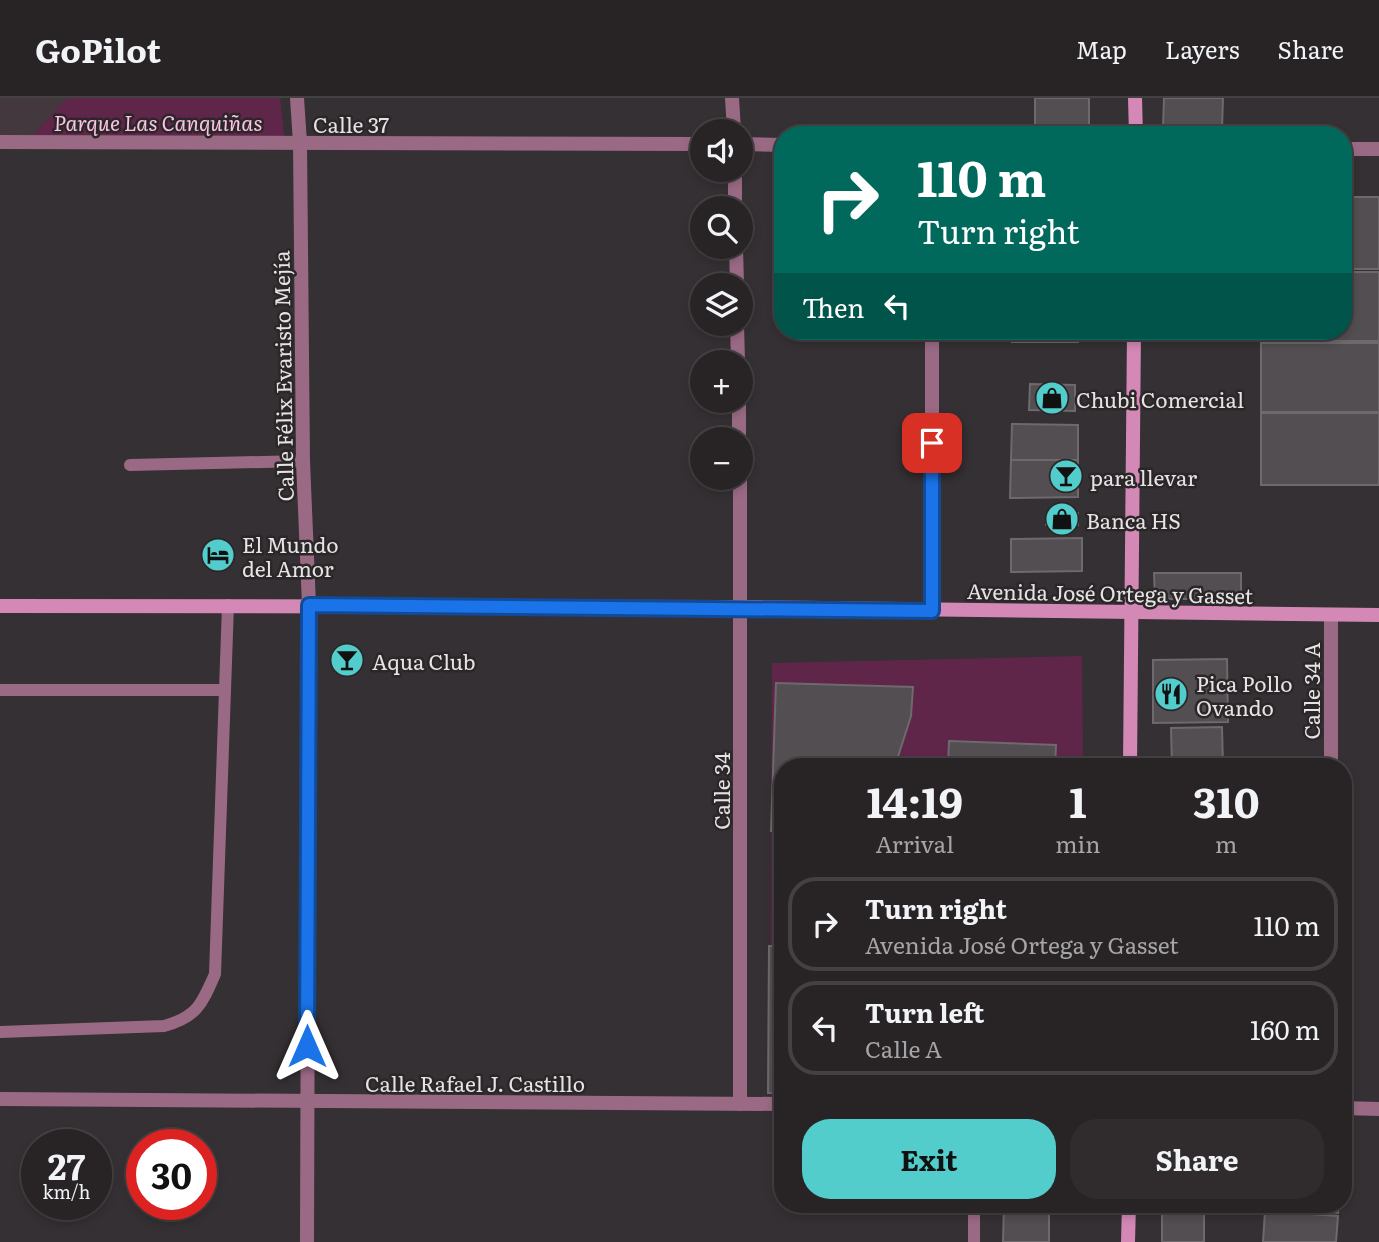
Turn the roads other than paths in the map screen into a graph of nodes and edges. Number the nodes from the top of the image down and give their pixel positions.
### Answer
1 (296, 98) edge
2 (732, 98) edge
3 (1135, 98) edge
4 (733, 119) edge
5 (1136, 126) edge
6 (0, 142) edge
7 (300, 144) junction
8 (690, 144) edge
9 (753, 144) edge
10 (774, 145) edge
11 (1352, 149) edge
12 (1379, 149) edge
13 (932, 340) edge
14 (1134, 340) edge
15 (303, 461) junction
16 (130, 465) dead end
17 (740, 490) edge
18 (228, 605) junction
19 (309, 605) junction
20 (0, 606) edge
21 (742, 607) junction
22 (932, 611) junction
23 (1130, 614) junction
24 (1331, 615) junction
25 (1379, 615) edge
26 (0, 690) edge
27 (225, 690) junction
28 (1130, 758) edge
29 (1331, 758) edge
30 (0, 1032) edge
31 (0, 1099) edge
32 (307, 1102) junction
33 (740, 1104) junction
34 (774, 1104) edge
35 (1352, 1108) edge
36 (1379, 1109) edge
37 (974, 1213) edge
38 (1129, 1213) edge
39 (307, 1242) edge
40 (974, 1242) edge
41 (1128, 1242) edge

1 - 7 street, Calle Félix Evaristo Mejía
2 - 4 street
3 - 5 main road
6 - 7 street, Calle 37
7 - 8 street, Calle 37
7 - 15 street, Calle Félix Evaristo Mejía
9 - 10 street
11 - 12 street
13 - 22 street
14 - 23 main road
15 - 16 lane
15 - 19 street, Calle Félix Evaristo Mejía
17 - 21 street, Calle 34
18 - 19 main road, Avenida José Ortega y Gasset
18 - 20 main road, Avenida José Ortega y Gasset
18 - 27 lane
19 - 21 main road, Avenida José Ortega y Gasset
19 - 32 street, Calle Félix Evaristo Mejía
21 - 22 main road, Avenida José Ortega y Gasset
21 - 33 street, Calle 34
22 - 23 main road, Avenida José Ortega y Gasset
23 - 24 main road, Avenida José Ortega y Gasset
23 - 28 main road
24 - 25 main road, Avenida José Ortega y Gasset
24 - 29 street, Calle 34 A
26 - 27 lane
27 - 30 lane
31 - 32 street, Calle Rafael J. Castillo
32 - 33 street, Calle Rafael J. Castillo
32 - 39 street, Calle Félix Evaristo Mejía
33 - 34 street, Calle Rafael J. Castillo
35 - 36 street
37 - 40 lane
38 - 41 main road

